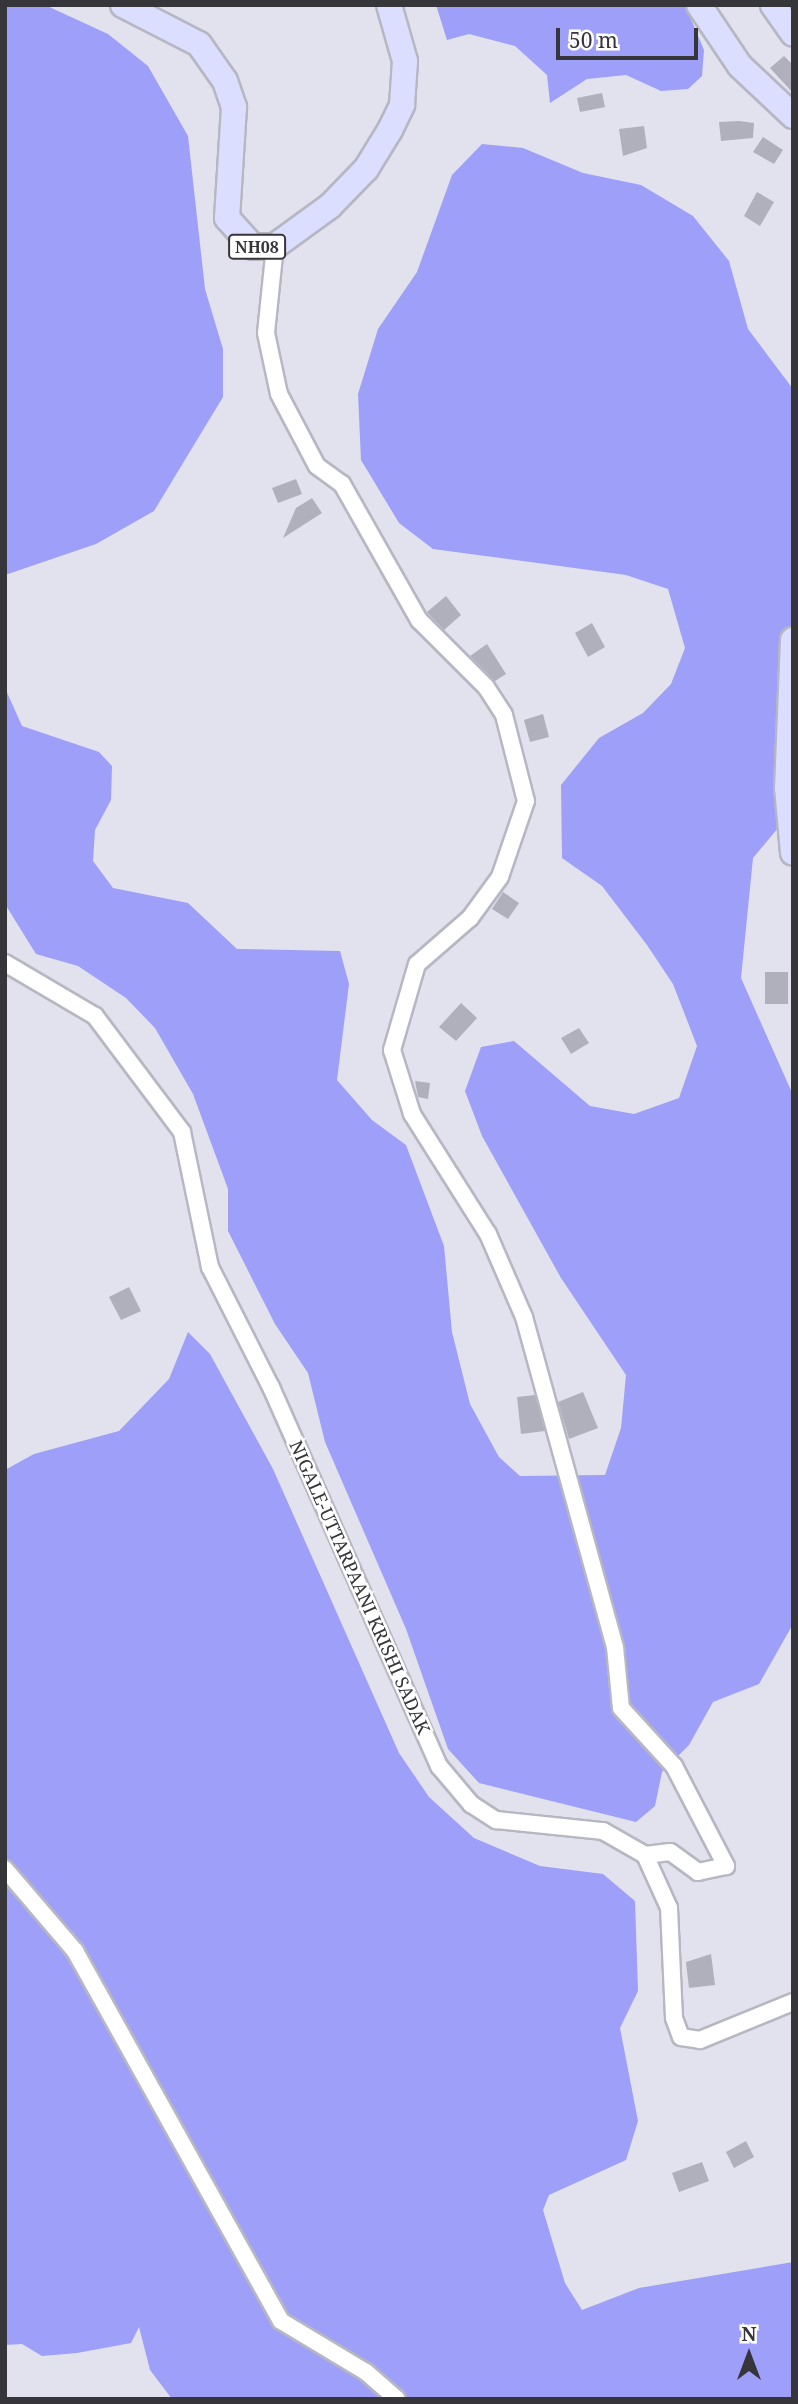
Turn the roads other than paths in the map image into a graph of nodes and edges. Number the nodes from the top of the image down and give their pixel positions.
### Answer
1 (123, 5) edge
2 (389, 5) edge
3 (699, 5) edge
4 (773, 5) edge
5 (793, 34) edge
6 (793, 116) edge
7 (275, 246) junction
8 (793, 640) edge
9 (793, 853) edge
10 (5, 963) edge
11 (645, 1855) junction
12 (5, 1870) edge
13 (793, 2002) edge
14 (397, 2399) edge

1 - 7 main road, NH08
2 - 7 main road, NH08
3 - 6 main road
4 - 5 main road
7 - 11 street
8 - 9 main road
10 - 11 street, NIGALE-UTTARPAANI KRISHI SADAK
11 - 13 street
12 - 14 street

